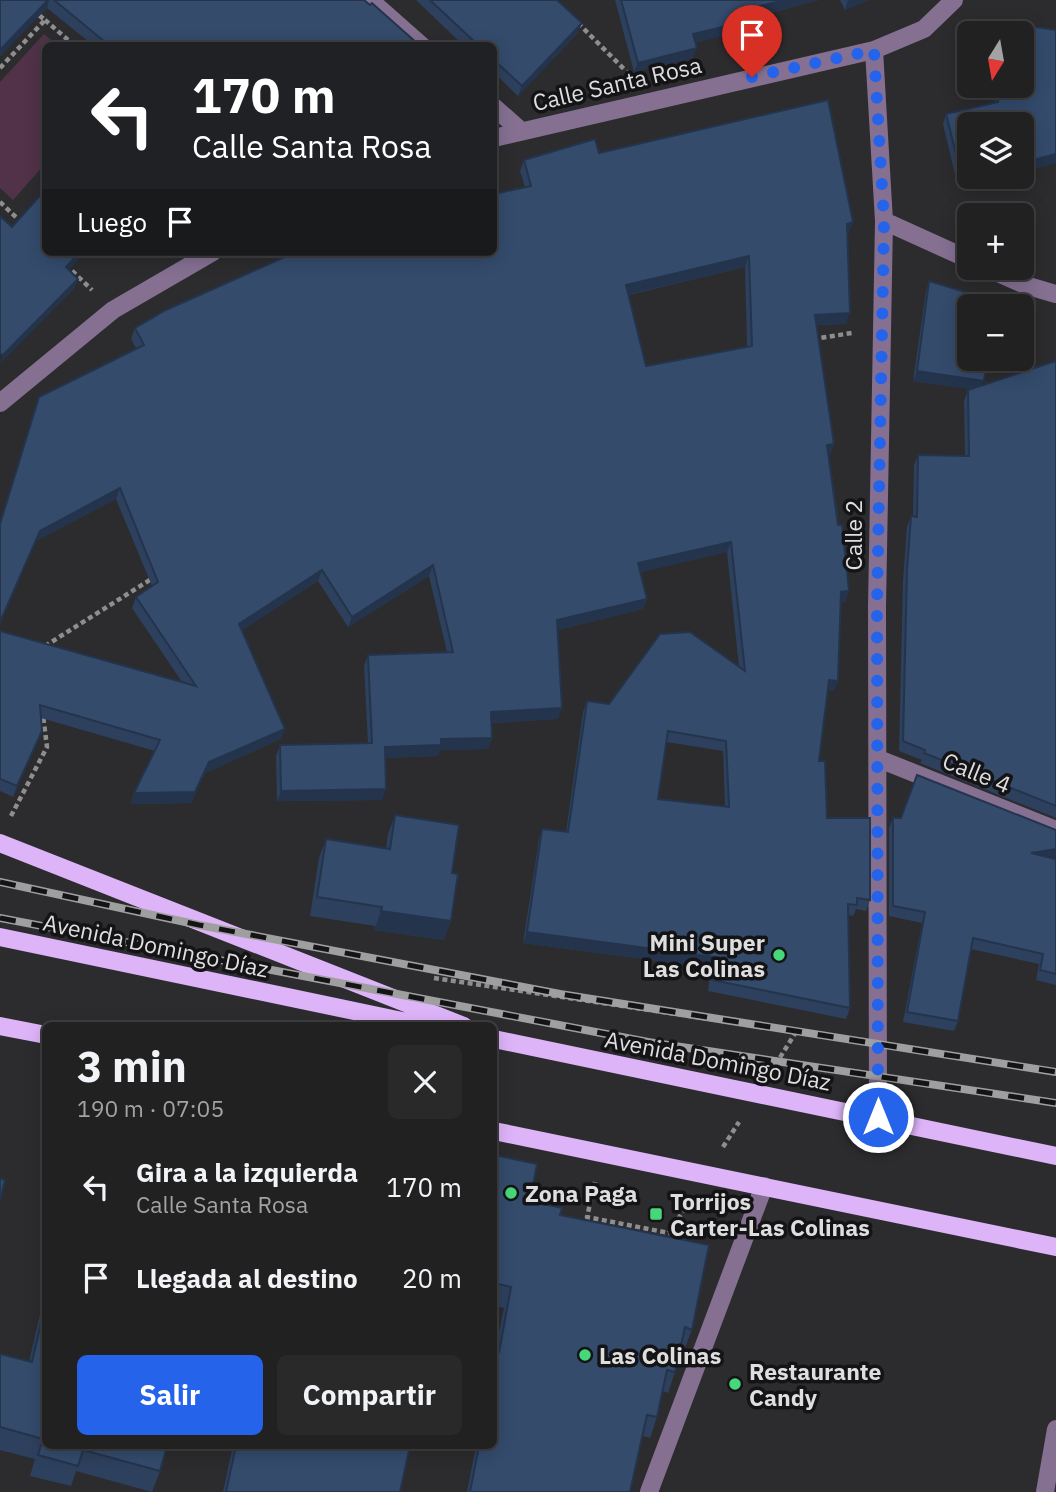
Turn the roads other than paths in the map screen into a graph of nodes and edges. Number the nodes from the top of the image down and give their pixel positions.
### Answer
1 (370, 0) edge
2 (954, 0) edge
3 (417, 42) edge
4 (874, 50) junction
5 (497, 110) edge
6 (520, 130) junction
7 (497, 137) edge
8 (884, 221) junction
9 (957, 254) edge
10 (206, 256) edge
11 (1019, 280) edge
12 (1056, 294) edge
13 (0, 403) edge
14 (879, 759) junction
15 (1056, 830) edge
16 (3, 835) edge
17 (0, 937) edge
18 (407, 1022) edge
19 (454, 1022) edge
20 (0, 1026) edge
21 (42, 1034) edge
22 (498, 1040) edge
23 (878, 1117) junction
24 (497, 1132) edge
25 (1056, 1156) edge
26 (764, 1186) junction
27 (1056, 1247) edge
28 (1056, 1429) edge
29 (649, 1492) edge
30 (1045, 1492) edge

1 - 3 street
2 - 4 street
4 - 6 street, Calle Santa Rosa
4 - 8 street, Calle 2
5 - 6 street
6 - 7 street, Calle Santa Rosa
8 - 9 street
8 - 14 street, Calle 2
10 - 13 street
11 - 12 street
14 - 15 street, Calle 4
14 - 23 street, Calle 2
16 - 19 main road
17 - 18 main road, Avenida Domingo Díaz
20 - 21 main road
22 - 23 main road, Avenida Domingo Díaz
23 - 25 main road, Avenida Domingo Díaz
24 - 26 main road
26 - 27 main road
26 - 29 street
28 - 30 street

